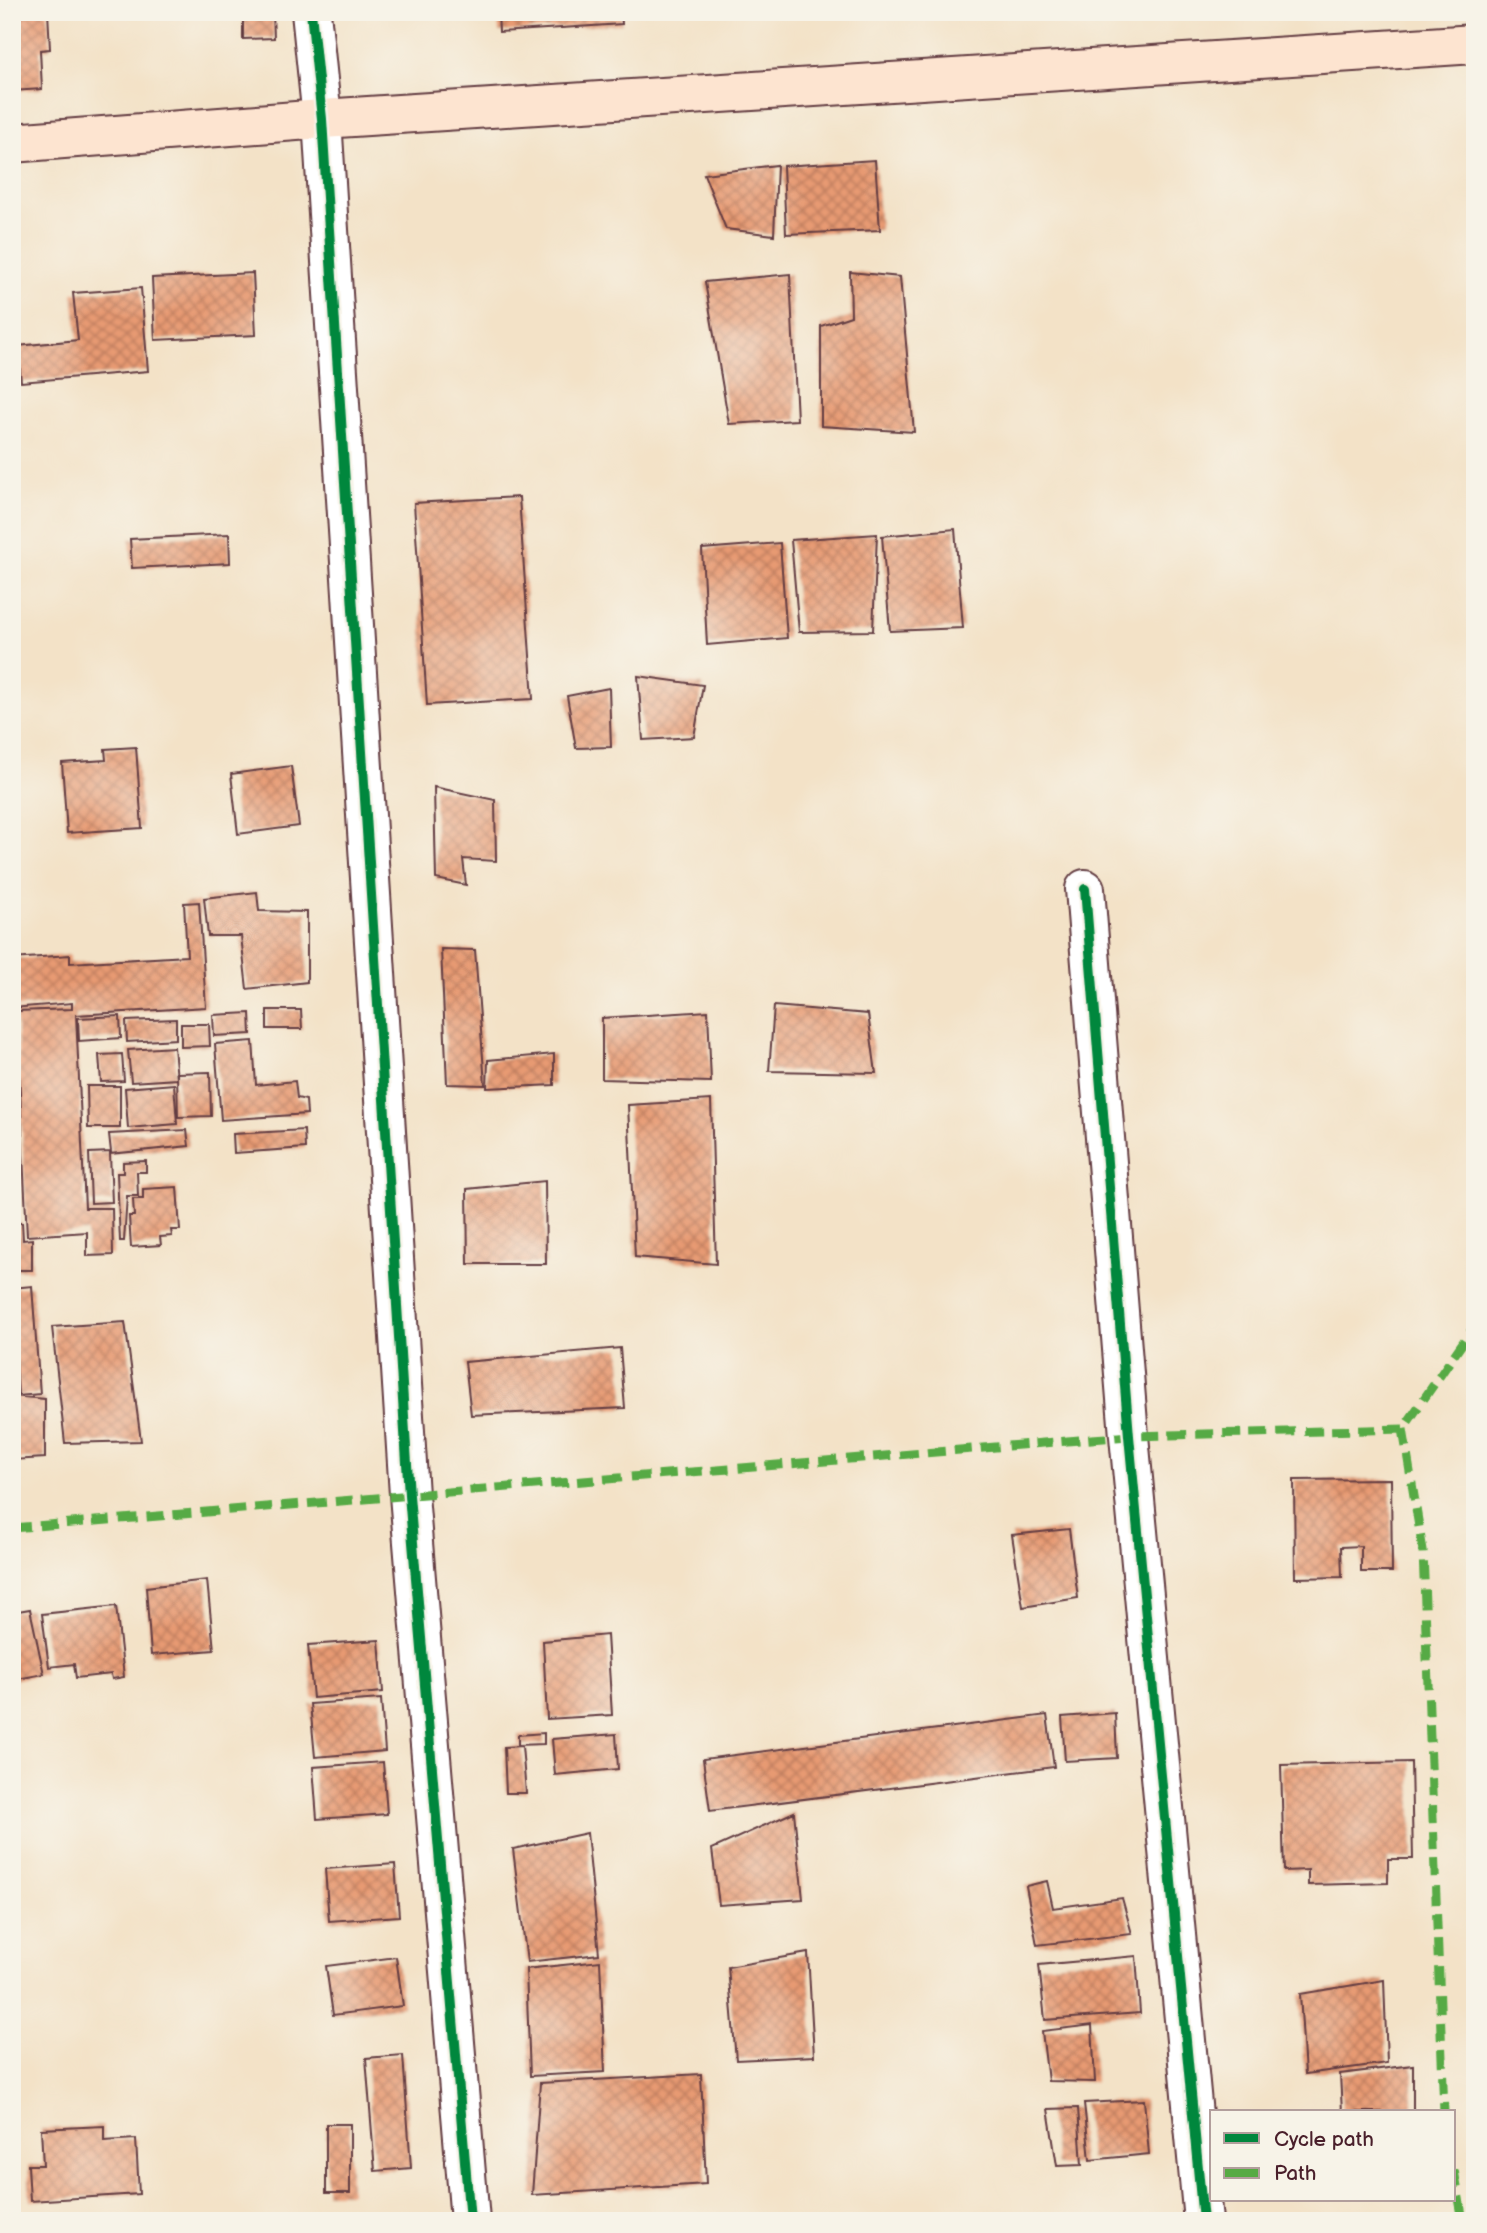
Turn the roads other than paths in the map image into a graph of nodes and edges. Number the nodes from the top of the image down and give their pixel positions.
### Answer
1 (311, 12) edge
2 (1475, 44) edge
3 (322, 119) junction
4 (12, 143) edge
5 (1085, 889) dead end
6 (470, 2221) edge
7 (1203, 2221) edge

1 - 3 street
2 - 3 main road
3 - 4 main road
3 - 6 street
5 - 7 street

